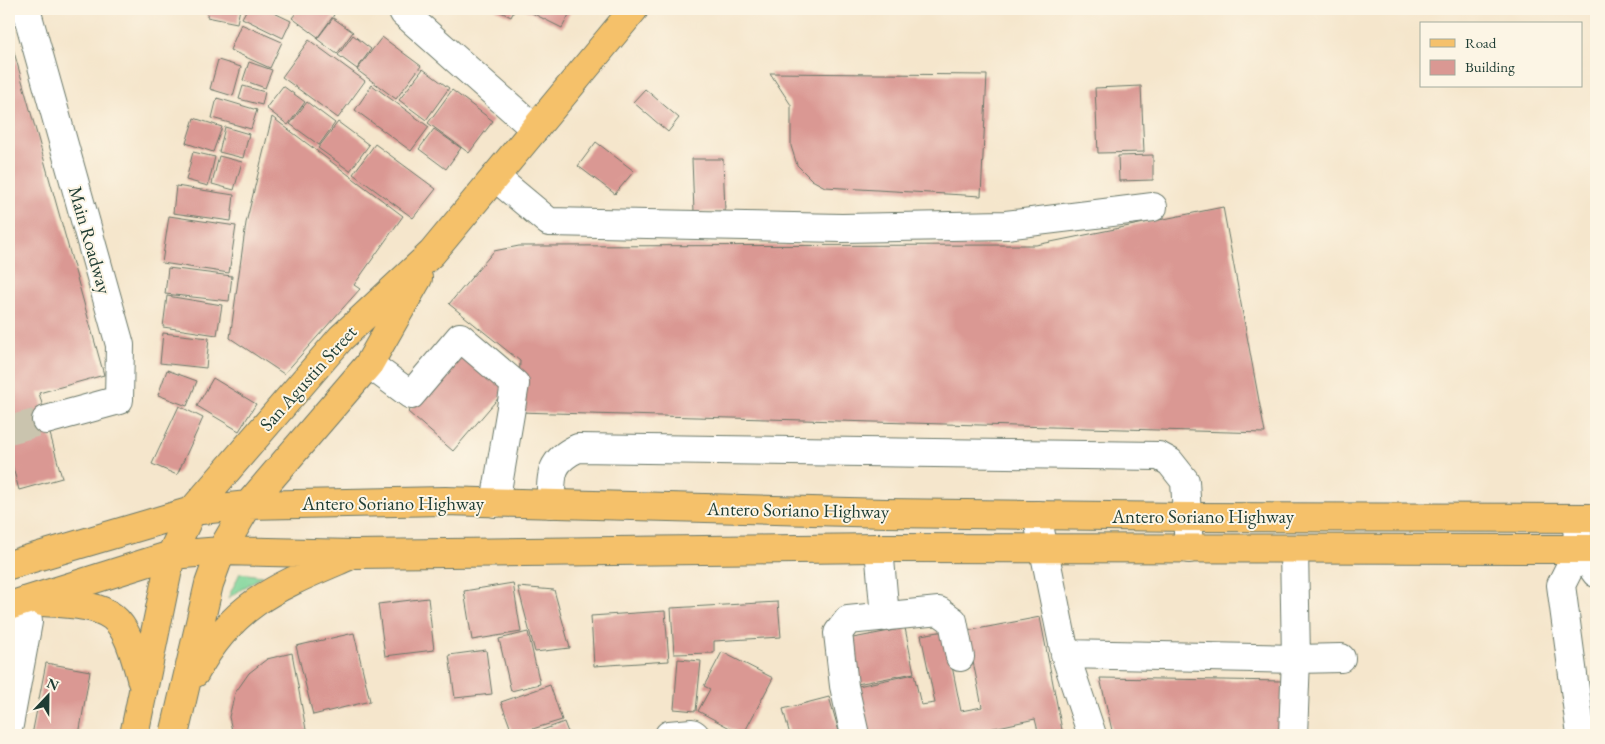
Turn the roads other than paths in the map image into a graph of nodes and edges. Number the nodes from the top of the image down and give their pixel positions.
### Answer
1 (26, 9) edge
2 (402, 9) edge
3 (634, 9) edge
4 (535, 129) junction
5 (495, 178) junction
6 (1153, 207) dead end
7 (432, 253) junction
8 (369, 364) junction
9 (46, 420) tunnel mouth
10 (495, 503) junction
11 (551, 504) junction
12 (248, 505) junction
13 (192, 511) junction
14 (1037, 515) junction
15 (1187, 517) junction
16 (1586, 518) edge
17 (879, 548) junction
18 (1042, 549) junction
19 (1188, 549) junction
20 (1294, 549) junction
21 (1587, 549) edge
22 (221, 551) junction
23 (354, 554) junction
24 (171, 555) junction
25 (9, 565) edge
26 (1596, 573) edge
27 (17, 604) edge
28 (884, 617) junction
29 (1065, 654) junction
30 (960, 657) dead end
31 (1341, 658) dead end
32 (1296, 659) junction
33 (144, 689) junction
34 (180, 699) junction
35 (9, 726) edge
36 (9, 732) edge
37 (11, 735) edge
38 (134, 735) edge
39 (174, 735) edge
40 (669, 735) edge
41 (695, 735) edge
42 (855, 735) edge
43 (1092, 735) edge
44 (1293, 735) edge
45 (1581, 735) edge

1 - 9 street, Main Roadway
2 - 4 street
3 - 4 main road, San Agustin Street
4 - 5 main road, San Agustin Street
5 - 6 street
5 - 7 main road, San Agustin Street
7 - 8 main road, San Agustin Street
7 - 13 main road, San Agustin Street
8 - 10 street
8 - 12 main road, San Agustin Street
10 - 11 main road, Antero Soriano Highway
10 - 12 main road, Antero Soriano Highway
11 - 14 main road, Antero Soriano Highway
11 - 15 street
12 - 13 main road, Antero Soriano Highway
12 - 22 main road, San Agustin Street
13 - 24 main road, San Agustin Street
13 - 25 main road, Antero Soriano Highway
14 - 15 main road, Antero Soriano Highway
14 - 18 street
15 - 16 main road, Antero Soriano Highway
15 - 19 street
16 - 21 street
17 - 18 main road, Antero Soriano Highway
17 - 23 main road, Antero Soriano Highway
17 - 28 street
18 - 19 main road, Antero Soriano Highway
18 - 29 street
19 - 20 main road, Antero Soriano Highway
20 - 21 main road, Antero Soriano Highway
20 - 32 street
21 - 26 street
21 - 45 street
22 - 23 main road, Antero Soriano Highway
22 - 24 main road, Antero Soriano Highway
22 - 34 main road, San Agustin Street
23 - 34 main road
24 - 27 main road, Antero Soriano Highway
24 - 33 main road, San Agustin Street
27 - 33 main road
27 - 35 street
28 - 30 street
28 - 42 street
29 - 32 street
29 - 43 street
31 - 32 street
32 - 44 street
33 - 38 main road, San Agustin Street
34 - 39 main road
36 - 37 street
40 - 41 street

